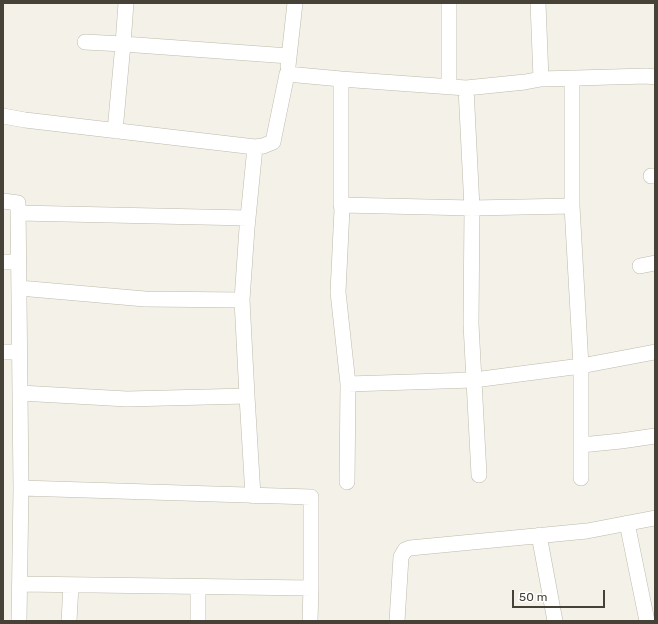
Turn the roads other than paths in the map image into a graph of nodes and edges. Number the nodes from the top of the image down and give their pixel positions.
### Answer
1 (126, 3) edge
2 (295, 3) edge
3 (449, 3) edge
4 (538, 3) edge
5 (85, 42) dead end
6 (123, 44) junction
7 (289, 56) junction
8 (287, 74) junction
9 (655, 77) edge
10 (572, 78) junction
11 (341, 79) junction
12 (541, 79) junction
13 (450, 86) junction
14 (466, 88) junction
15 (3, 116) edge
16 (115, 131) junction
17 (255, 147) junction
18 (3, 201) edge
19 (341, 205) junction
20 (572, 206) junction
21 (472, 208) junction
22 (18, 213) junction
23 (248, 218) junction
24 (3, 262) edge
25 (18, 262) junction
26 (19, 288) junction
27 (242, 300) junction
28 (3, 352) edge
29 (19, 352) junction
30 (655, 352) edge
31 (581, 366) junction
32 (474, 380) junction
33 (348, 384) junction
34 (20, 393) junction
35 (247, 396) junction
36 (655, 436) edge
37 (581, 445) junction
38 (480, 475) dead end
39 (581, 478) dead end
40 (347, 482) dead end
41 (21, 488) junction
42 (253, 496) junction
43 (655, 518) edge
44 (627, 523) junction
45 (539, 535) junction
46 (20, 584) junction
47 (71, 585) junction
48 (198, 587) junction
49 (311, 588) junction
50 (19, 621) edge
51 (69, 621) edge
52 (198, 621) edge
53 (310, 621) edge
54 (397, 621) edge
55 (555, 621) edge
56 (647, 621) edge

1 - 6 street
2 - 7 street
3 - 13 street
4 - 12 street
5 - 6 street
6 - 7 street
6 - 16 street
7 - 8 street
8 - 11 street
8 - 17 street
9 - 10 street
10 - 12 street
10 - 20 street
11 - 13 street
11 - 19 street
12 - 14 street
13 - 14 street
14 - 21 street
15 - 16 street
16 - 17 street
17 - 23 street
18 - 22 street
19 - 21 street
19 - 33 street
20 - 21 street
20 - 31 street
21 - 32 street
22 - 23 street
22 - 25 street
23 - 27 street
24 - 25 street
25 - 26 street
26 - 27 street
26 - 29 street
27 - 35 street
28 - 29 street
29 - 34 street
30 - 31 street
31 - 32 street
31 - 37 street
32 - 33 street
32 - 38 street
33 - 40 street
34 - 35 street
34 - 41 street
35 - 42 street
36 - 37 street
37 - 39 street
41 - 42 street
41 - 46 street
42 - 49 street
43 - 44 street
44 - 45 street
44 - 56 street
45 - 54 street
45 - 55 street
46 - 47 street
46 - 50 street
47 - 48 street
47 - 51 street
48 - 49 street
48 - 52 street
49 - 53 street

